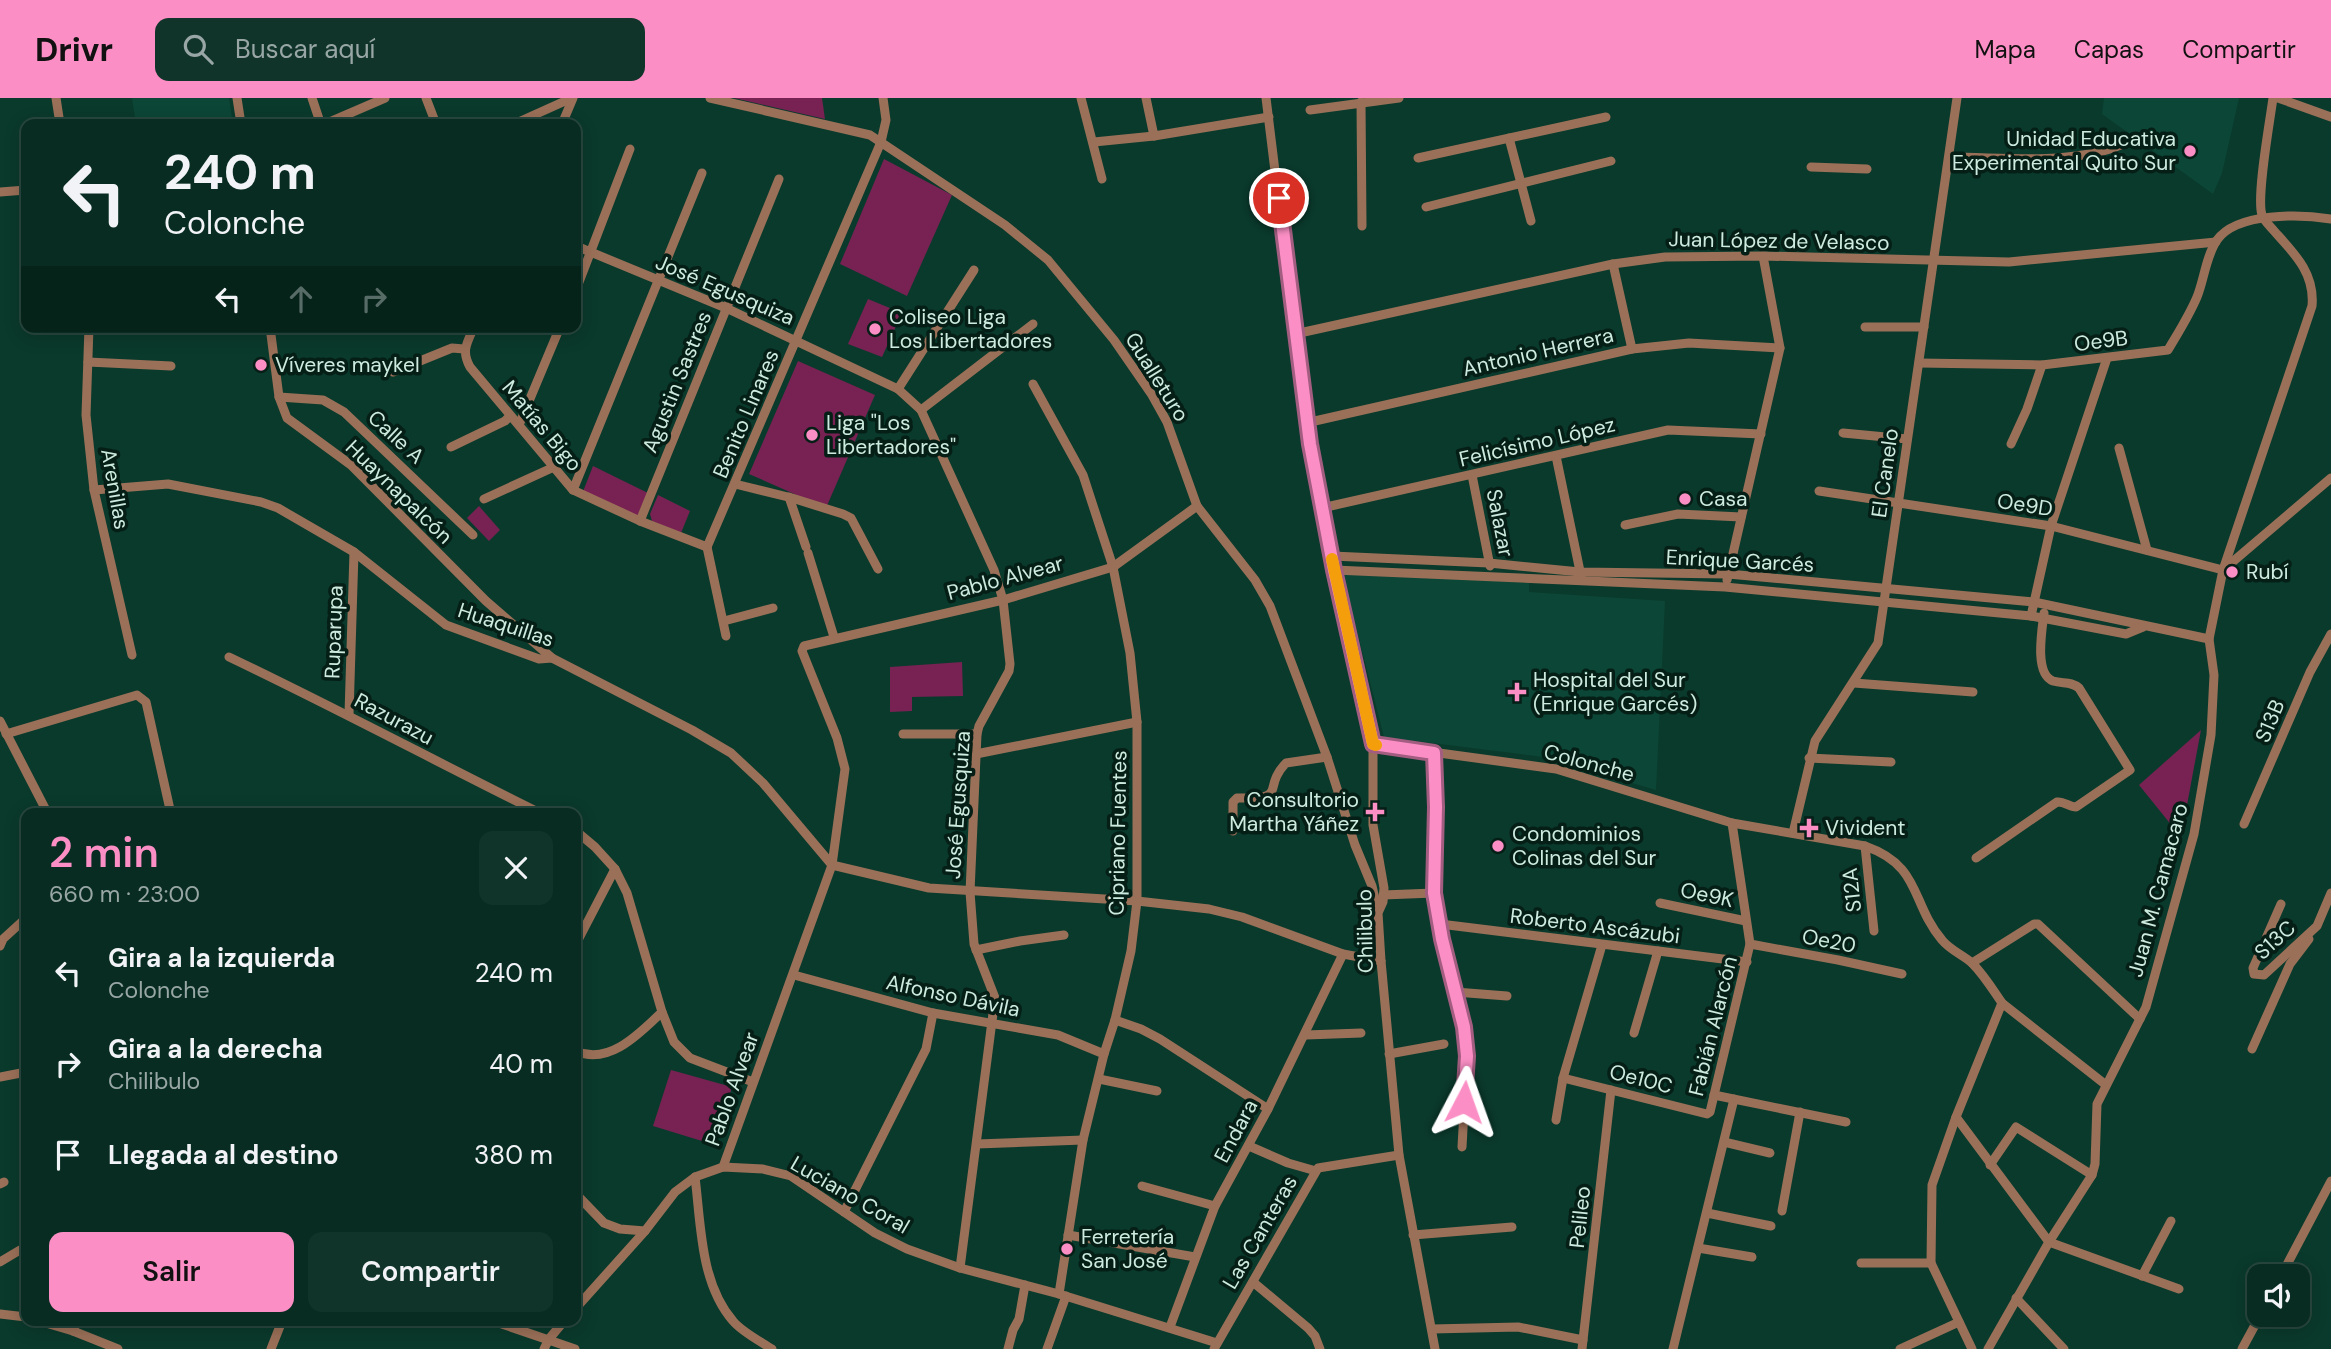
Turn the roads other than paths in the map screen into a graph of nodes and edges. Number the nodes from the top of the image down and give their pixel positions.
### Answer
1 (56, 98) edge
2 (237, 98) edge
3 (312, 98) edge
4 (385, 98) edge
5 (426, 98) edge
6 (573, 98) edge
7 (710, 98) edge
8 (883, 98) edge
9 (1080, 98) edge
10 (1146, 98) edge
11 (1266, 98) edge
12 (1399, 98) edge
13 (1957, 98) edge
14 (2275, 98) edge
15 (1377, 99) edge
16 (1361, 102) junction
17 (1310, 110) dead end
18 (1269, 117) junction
19 (1606, 117) dead end
20 (2331, 117) edge
21 (59, 119) edge
22 (240, 119) edge
23 (319, 119) edge
24 (337, 119) edge
25 (434, 119) edge
26 (525, 119) edge
27 (564, 119) edge
28 (1154, 136) junction
29 (1509, 138) junction
30 (881, 142) junction
31 (1094, 142) junction
32 (2123, 144) dead end
33 (630, 149) dead end
34 (1950, 157) junction
35 (1418, 158) dead end
36 (1611, 161) dead end
37 (1811, 167) dead end
38 (1867, 169) dead end
39 (702, 173) dead end
40 (779, 179) dead end
41 (1102, 179) dead end
42 (21, 190) edge
43 (0, 192) edge
44 (1426, 207) dead end
45 (2262, 218) junction
46 (2331, 219) edge
47 (1531, 221) dead end
48 (1362, 226) dead end
49 (2216, 242) junction
50 (581, 248) edge
51 (591, 253) junction
52 (1763, 256) junction
53 (1935, 261) junction
54 (1613, 264) junction
55 (974, 270) dead end
56 (581, 278) edge
57 (658, 280) junction
58 (726, 307) junction
59 (1033, 324) dead end
60 (1865, 327) dead end
61 (1924, 327) junction
62 (89, 333) edge
63 (271, 333) edge
64 (471, 333) edge
65 (557, 333) edge
66 (1295, 334) junction
67 (796, 340) junction
68 (1780, 348) junction
69 (464, 349) junction
70 (1632, 349) junction
71 (2106, 358) junction
72 (88, 362) junction
73 (1919, 363) junction
74 (2042, 365) junction
75 (171, 366) dead end
76 (393, 372) dead end
77 (1033, 384) dead end
78 (898, 389) junction
79 (279, 397) junction
80 (921, 410) junction
81 (510, 416) junction
82 (1307, 423) junction
83 (519, 425) junction
84 (1761, 433) junction
85 (1843, 433) dead end
86 (1908, 439) junction
87 (2011, 444) dead end
88 (451, 447) dead end
89 (2119, 448) dead end
90 (1556, 456) junction
91 (554, 467) junction
92 (1472, 475) junction
93 (2331, 478) edge
94 (735, 484) junction
95 (94, 490) junction
96 (573, 490) junction
97 (1819, 491) dead end
98 (789, 497) junction
99 (484, 499) dead end
100 (1899, 504) junction
101 (1198, 506) junction
102 (1322, 508) junction
103 (1741, 517) junction
104 (640, 521) junction
105 (1625, 525) dead end
106 (2051, 526) junction
107 (473, 535) dead end
108 (708, 545) junction
109 (2147, 550) junction
110 (354, 552) junction
111 (1332, 556) junction
112 (1489, 563) junction
113 (1113, 566) junction
114 (877, 569) dead end
115 (1334, 570) junction
116 (2223, 570) junction
117 (1728, 574) junction
118 (1493, 577) junction
119 (1581, 577) junction
120 (1725, 587) junction
121 (1887, 589) junction
122 (1003, 600) junction
123 (1886, 601) junction
124 (2034, 602) junction
125 (2045, 604) junction
126 (773, 608) dead end
127 (2031, 616) junction
128 (2043, 617) junction
129 (724, 621) junction
130 (2143, 626) junction
131 (2331, 634) edge
132 (726, 636) dead end
133 (834, 637) junction
134 (2209, 639) junction
135 (2327, 648) edge
136 (132, 655) dead end
137 (229, 657) dead end
138 (552, 658) junction
139 (1854, 683) junction
140 (1973, 692) dead end
141 (349, 714) junction
142 (0, 720) edge
143 (1137, 722) junction
144 (6, 734) junction
145 (903, 734) dead end
146 (977, 734) junction
147 (1373, 744) junction
148 (1434, 753) junction
149 (976, 754) junction
150 (1327, 757) junction
151 (1810, 758) junction
152 (1891, 762) dead end
153 (45, 808) edge
154 (170, 808) edge
155 (530, 808) edge
156 (1732, 823) junction
157 (2244, 824) dead end
158 (1233, 831) dead end
159 (1793, 833) junction
160 (581, 835) edge
161 (1865, 846) junction
162 (1976, 858) dead end
163 (832, 865) junction
164 (615, 869) junction
165 (970, 892) junction
166 (1434, 893) junction
167 (2331, 893) edge
168 (1383, 895) junction
169 (1137, 901) junction
170 (1660, 903) dead end
171 (2281, 904) dead end
172 (1378, 913) junction
173 (1746, 921) junction
174 (21, 923) edge
175 (1440, 924) junction
176 (2317, 926) junction
177 (1874, 930) dead end
178 (581, 934) edge
179 (1064, 935) dead end
180 (1750, 944) junction
181 (1602, 945) junction
182 (0, 946) edge
183 (976, 950) junction
184 (1658, 951) junction
185 (1343, 954) junction
186 (1381, 961) junction
187 (1747, 962) junction
188 (1972, 963) junction
189 (1902, 974) dead end
190 (794, 975) junction
191 (1455, 992) junction
192 (1507, 996) dead end
193 (2002, 1003) junction
194 (662, 1012) junction
195 (933, 1013) junction
196 (2140, 1018) junction
197 (1115, 1020) junction
198 (992, 1025) junction
199 (1361, 1033) dead end
200 (1633, 1033) dead end
201 (1306, 1035) junction
202 (1444, 1044) dead end
203 (2252, 1049) dead end
204 (581, 1052) edge
205 (1104, 1054) junction
206 (1389, 1054) junction
207 (21, 1074) edge
208 (0, 1077) edge
209 (1563, 1078) junction
210 (1099, 1079) junction
211 (753, 1082) junction
212 (2106, 1085) junction
213 (1611, 1090) junction
214 (1157, 1091) dead end
215 (1714, 1095) junction
216 (1734, 1099) junction
217 (1268, 1109) junction
218 (1710, 1112) joint
219 (1800, 1112) junction
220 (1956, 1117) junction
221 (1556, 1120) dead end
222 (1846, 1122) dead end
223 (1083, 1140) junction
224 (1724, 1142) junction
225 (977, 1144) junction
226 (1249, 1146) junction
227 (1461, 1147) dead end
228 (1770, 1153) dead end
229 (1399, 1155) junction
230 (1990, 1165) junction
231 (723, 1167) junction
232 (1315, 1171) junction
233 (2092, 1175) junction
234 (695, 1177) junction
235 (2331, 1181) edge
236 (1142, 1186) dead end
237 (581, 1199) edge
238 (1215, 1206) junction
239 (1782, 1211) dead end
240 (844, 1212) junction
241 (1707, 1213) junction
242 (2171, 1221) dead end
243 (1771, 1226) dead end
244 (1512, 1227) dead end
245 (645, 1231) junction
246 (1068, 1235) junction
247 (1413, 1235) junction
248 (2049, 1242) junction
249 (1698, 1248) junction
250 (21, 1250) edge
251 (1752, 1256) dead end
252 (1195, 1257) junction
253 (0, 1262) edge
254 (1861, 1263) dead end
255 (1931, 1263) junction
256 (2287, 1264) edge
257 (960, 1268) junction
258 (2142, 1276) junction
259 (1252, 1282) junction
260 (1025, 1285) junction
261 (2179, 1289) dead end
262 (1063, 1295) junction
263 (2016, 1298) junction
264 (581, 1302) edge
265 (0, 1314) edge
266 (21, 1317) edge
267 (1959, 1322) junction
268 (56, 1326) edge
269 (75, 1326) edge
270 (280, 1326) edge
271 (509, 1326) edge
272 (560, 1326) edge
273 (1170, 1327) junction
274 (2254, 1327) edge
275 (1432, 1329) junction
276 (73, 1331) junction
277 (549, 1339) junction
278 (1583, 1344) edge
279 (1215, 1346) edge
280 (118, 1349) edge
281 (271, 1349) edge
282 (544, 1349) edge
283 (575, 1349) edge
284 (772, 1349) edge
285 (1008, 1349) edge
286 (1047, 1349) edge
287 (1320, 1349) edge
288 (1435, 1349) edge
289 (1673, 1349) edge
290 (1900, 1349) edge
291 (1972, 1349) edge
292 (1988, 1349) edge
293 (2064, 1349) edge
294 (2242, 1349) edge

1 - 21 street
2 - 22 street
3 - 23 street
4 - 24 street
5 - 25 street
6 - 26 street
6 - 27 street
7 - 30 street, Gualleturo
8 - 30 street, Benito Linares
9 - 31 street
10 - 28 street
11 - 18 street, Chilibulo
12 - 15 street
13 - 34 street, El Canelo
14 - 20 street
14 - 45 street
15 - 16 street
16 - 17 street
16 - 48 street
18 - 28 street
18 - 66 street, Chilibulo
19 - 29 street
28 - 31 street
29 - 35 street
29 - 47 street
30 - 67 street, Benito Linares
30 - 101 street, Gualleturo
31 - 41 street
32 - 34 street
33 - 51 street
34 - 53 street, El Canelo
36 - 44 street
37 - 38 street
39 - 57 street
40 - 58 street, Agustin Sastres
42 - 43 street
45 - 46 street, Juan López de Velasco
45 - 49 street, Juan López de Velasco
45 - 116 street, Juan M. Camacaro
49 - 53 street, Juan López de Velasco
49 - 71 street, Oe9B
50 - 51 street, José Egusquiza
51 - 56 street
51 - 57 street, José Egusquiza
52 - 53 street, Juan López de Velasco
52 - 54 street, Juan López de Velasco
52 - 68 street
53 - 61 street, El Canelo
54 - 66 street, Juan López de Velasco
54 - 70 street
55 - 78 street
57 - 58 street, José Egusquiza
57 - 96 street
58 - 67 street, José Egusquiza
58 - 104 street, Agustin Sastres
59 - 80 street
60 - 61 street
61 - 73 street, El Canelo
62 - 72 street, Arenillas
63 - 79 street, Huaynapalcón
64 - 69 street
65 - 83 street
66 - 82 street, Chilibulo
67 - 78 street, José Egusquiza
67 - 94 street, Benito Linares
68 - 70 street, Antonio Herrera
68 - 84 street
69 - 76 street
69 - 81 street, Matías Bigo
70 - 82 street, Antonio Herrera
71 - 74 street, Oe9B
71 - 106 street
72 - 75 street
72 - 95 street, Arenillas
73 - 74 street, Oe9B
73 - 86 street, El Canelo
74 - 87 street
77 - 113 street, Cipriano Fuentes
78 - 80 street, José Egusquiza
79 - 107 street, Calle A
79 - 138 street, Huaynapalcón
80 - 122 street, José Egusquiza
81 - 83 street, Matías Bigo
81 - 88 street
82 - 102 street, Chilibulo
83 - 91 street, Matías Bigo
84 - 90 street, Felicísimo López
84 - 103 street
85 - 86 street
86 - 100 street, El Canelo
89 - 109 street
90 - 92 street, Felicísimo López
90 - 119 street
91 - 96 street, Matías Bigo
91 - 99 street
92 - 102 street, Felicísimo López
92 - 112 street, Salazar
93 - 116 street
94 - 98 street
94 - 108 street, Benito Linares
95 - 110 street, Huaquillas
95 - 136 street, Arenillas
96 - 104 street, Matías Bigo
97 - 100 street, Oe9D
98 - 114 street
98 - 133 street
100 - 106 street, Oe9D
100 - 121 street, El Canelo
101 - 113 street, Pablo Alvear
101 - 150 street, Gualleturo
102 - 111 street, Chilibulo
103 - 105 street
103 - 117 street
104 - 108 street, Matías Bigo
106 - 109 street, Oe9D
106 - 124 street
108 - 129 street
109 - 116 street, Oe9D
110 - 138 street, Huaquillas
110 - 141 street, Ruparupa
111 - 112 street, Enrique Garcés
111 - 115 street, Chilibulo
112 - 118 street, Salazar
112 - 119 street, Enrique Garcés
113 - 122 street, Pablo Alvear
113 - 143 street, Cipriano Fuentes
115 - 118 street, Enrique Garcés
115 - 147 street, Chilibulo
116 - 134 street, Juan M. Camacaro
117 - 119 street, Enrique Garcés
117 - 120 street
117 - 121 street, Enrique Garcés
118 - 119 street, Enrique Garcés
119 - 120 street, Enrique Garcés
120 - 123 street, Enrique Garcés
121 - 123 street, El Canelo
121 - 124 street, Enrique Garcés
122 - 133 street, Pablo Alvear
122 - 146 street, José Egusquiza
123 - 127 street, Enrique Garcés
123 - 139 street, El Canelo
124 - 125 street, Enrique Garcés
124 - 127 street
125 - 128 street
125 - 130 street, Enrique Garcés
126 - 129 street
127 - 128 street, Enrique Garcés
128 - 130 street, Enrique Garcés
128 - 162 street
129 - 132 street
130 - 134 street, Enrique Garcés
131 - 135 street, S13B
133 - 163 street, Pablo Alvear
134 - 196 street, Juan M. Camacaro
135 - 157 street, S13B
137 - 141 street, Razurazu
138 - 163 street, Huaquillas
139 - 140 street
139 - 151 street, El Canelo
141 - 155 street, Razurazu
142 - 144 street
143 - 149 street
143 - 169 street, Cipriano Fuentes
144 - 153 street
144 - 154 street
145 - 146 street
146 - 149 street, José Egusquiza
147 - 148 street, Colonche
147 - 168 street, Chilibulo
148 - 156 street, Colonche
148 - 166 street
149 - 165 street, José Egusquiza
150 - 158 street
150 - 172 street, Gualleturo
151 - 152 street
151 - 159 street, El Canelo
156 - 159 street, Colonche
156 - 173 street, Fabián Alarcón
159 - 161 street, Colonche
160 - 164 street
161 - 177 street, S12A
161 - 188 street, Colonche
163 - 165 street
163 - 190 street, Pablo Alvear
164 - 178 street
164 - 194 street
165 - 169 street
165 - 183 street, José Egusquiza
166 - 168 street
166 - 175 street
167 - 176 street, S13C
168 - 172 street, Chilibulo
169 - 185 street
169 - 197 street, Cipriano Fuentes
170 - 173 street, Oe9K
171 - 176 street, S13C
172 - 186 street, Chilibulo
173 - 180 street, Fabián Alarcón
174 - 182 street
175 - 181 street, Roberto Ascázubi
175 - 191 street
176 - 203 street
179 - 183 street
180 - 187 street, Fabián Alarcón
180 - 189 street, Oe20
181 - 184 street, Roberto Ascázubi
181 - 209 street
183 - 198 street, José Egusquiza
184 - 187 street, Roberto Ascázubi
184 - 200 street
185 - 186 street
185 - 201 street, Endara
186 - 206 street, Chilibulo
187 - 215 street, Fabián Alarcón
188 - 193 street, Colonche
188 - 196 street
190 - 195 street, Alfonso Dávila
190 - 211 street, Pablo Alvear
191 - 192 street
191 - 227 street
193 - 212 street, Colonche
193 - 220 street
194 - 204 street
194 - 211 street
195 - 198 street, Alfonso Dávila
195 - 240 street
196 - 212 street, Juan M. Camacaro
197 - 205 street, Cipriano Fuentes
197 - 217 street
198 - 205 street, Alfonso Dávila
198 - 225 street, José Egusquiza
199 - 201 street
201 - 217 street, Endara
202 - 206 street
205 - 210 street, Cipriano Fuentes
206 - 229 street, Chilibulo
207 - 208 street
209 - 213 street, Oe10C
209 - 221 street
210 - 214 street
210 - 223 street, Cipriano Fuentes
211 - 231 street, Pablo Alvear
212 - 233 street, Juan M. Camacaro
213 - 218 street, Oe10C
213 - 278 street, Pelileo
215 - 216 street
215 - 218 street, Fabián Alarcón
216 - 219 street
216 - 224 street, Fabián Alarcón
217 - 226 street, Endara
219 - 222 street
219 - 239 street
220 - 230 street
220 - 255 street
223 - 225 street
223 - 246 street, Cipriano Fuentes
224 - 228 street
224 - 241 street, Fabián Alarcón
225 - 257 street, José Egusquiza
226 - 232 street
226 - 238 street, Endara
229 - 232 street, Las Canteras
229 - 247 street, Chilibulo
230 - 233 street
230 - 248 street
231 - 234 street, Luciano Coral
231 - 240 street, Luciano Coral
232 - 259 street, Las Canteras
233 - 248 street, Juan M. Camacaro
234 - 245 street, Luciano Coral
234 - 284 street
235 - 256 street
236 - 238 street
237 - 245 street
238 - 252 street, Endara
240 - 257 street, Luciano Coral
241 - 243 street
241 - 249 street, Fabián Alarcón
242 - 258 street
244 - 247 street
245 - 264 street, Luciano Coral
246 - 252 street
246 - 262 street, Cipriano Fuentes
247 - 275 street, Chilibulo
248 - 258 street
248 - 263 street, Juan M. Camacaro
249 - 251 street
249 - 289 street, Fabián Alarcón
250 - 253 street
252 - 273 street, Endara
254 - 255 street
255 - 267 street
257 - 260 street, Luciano Coral
258 - 261 street
259 - 279 street, Las Canteras
259 - 287 street
260 - 262 street, Luciano Coral
260 - 285 street
262 - 273 street, Luciano Coral
262 - 286 street, Cipriano Fuentes
263 - 292 street, Juan M. Camacaro
263 - 293 street
265 - 266 street
267 - 290 street
267 - 291 street
268 - 276 street
269 - 276 street
270 - 281 street
271 - 277 street
272 - 277 street
273 - 279 street, Luciano Coral
274 - 294 street
275 - 278 street
275 - 288 street, Chilibulo
276 - 280 street
277 - 282 street
277 - 283 street

